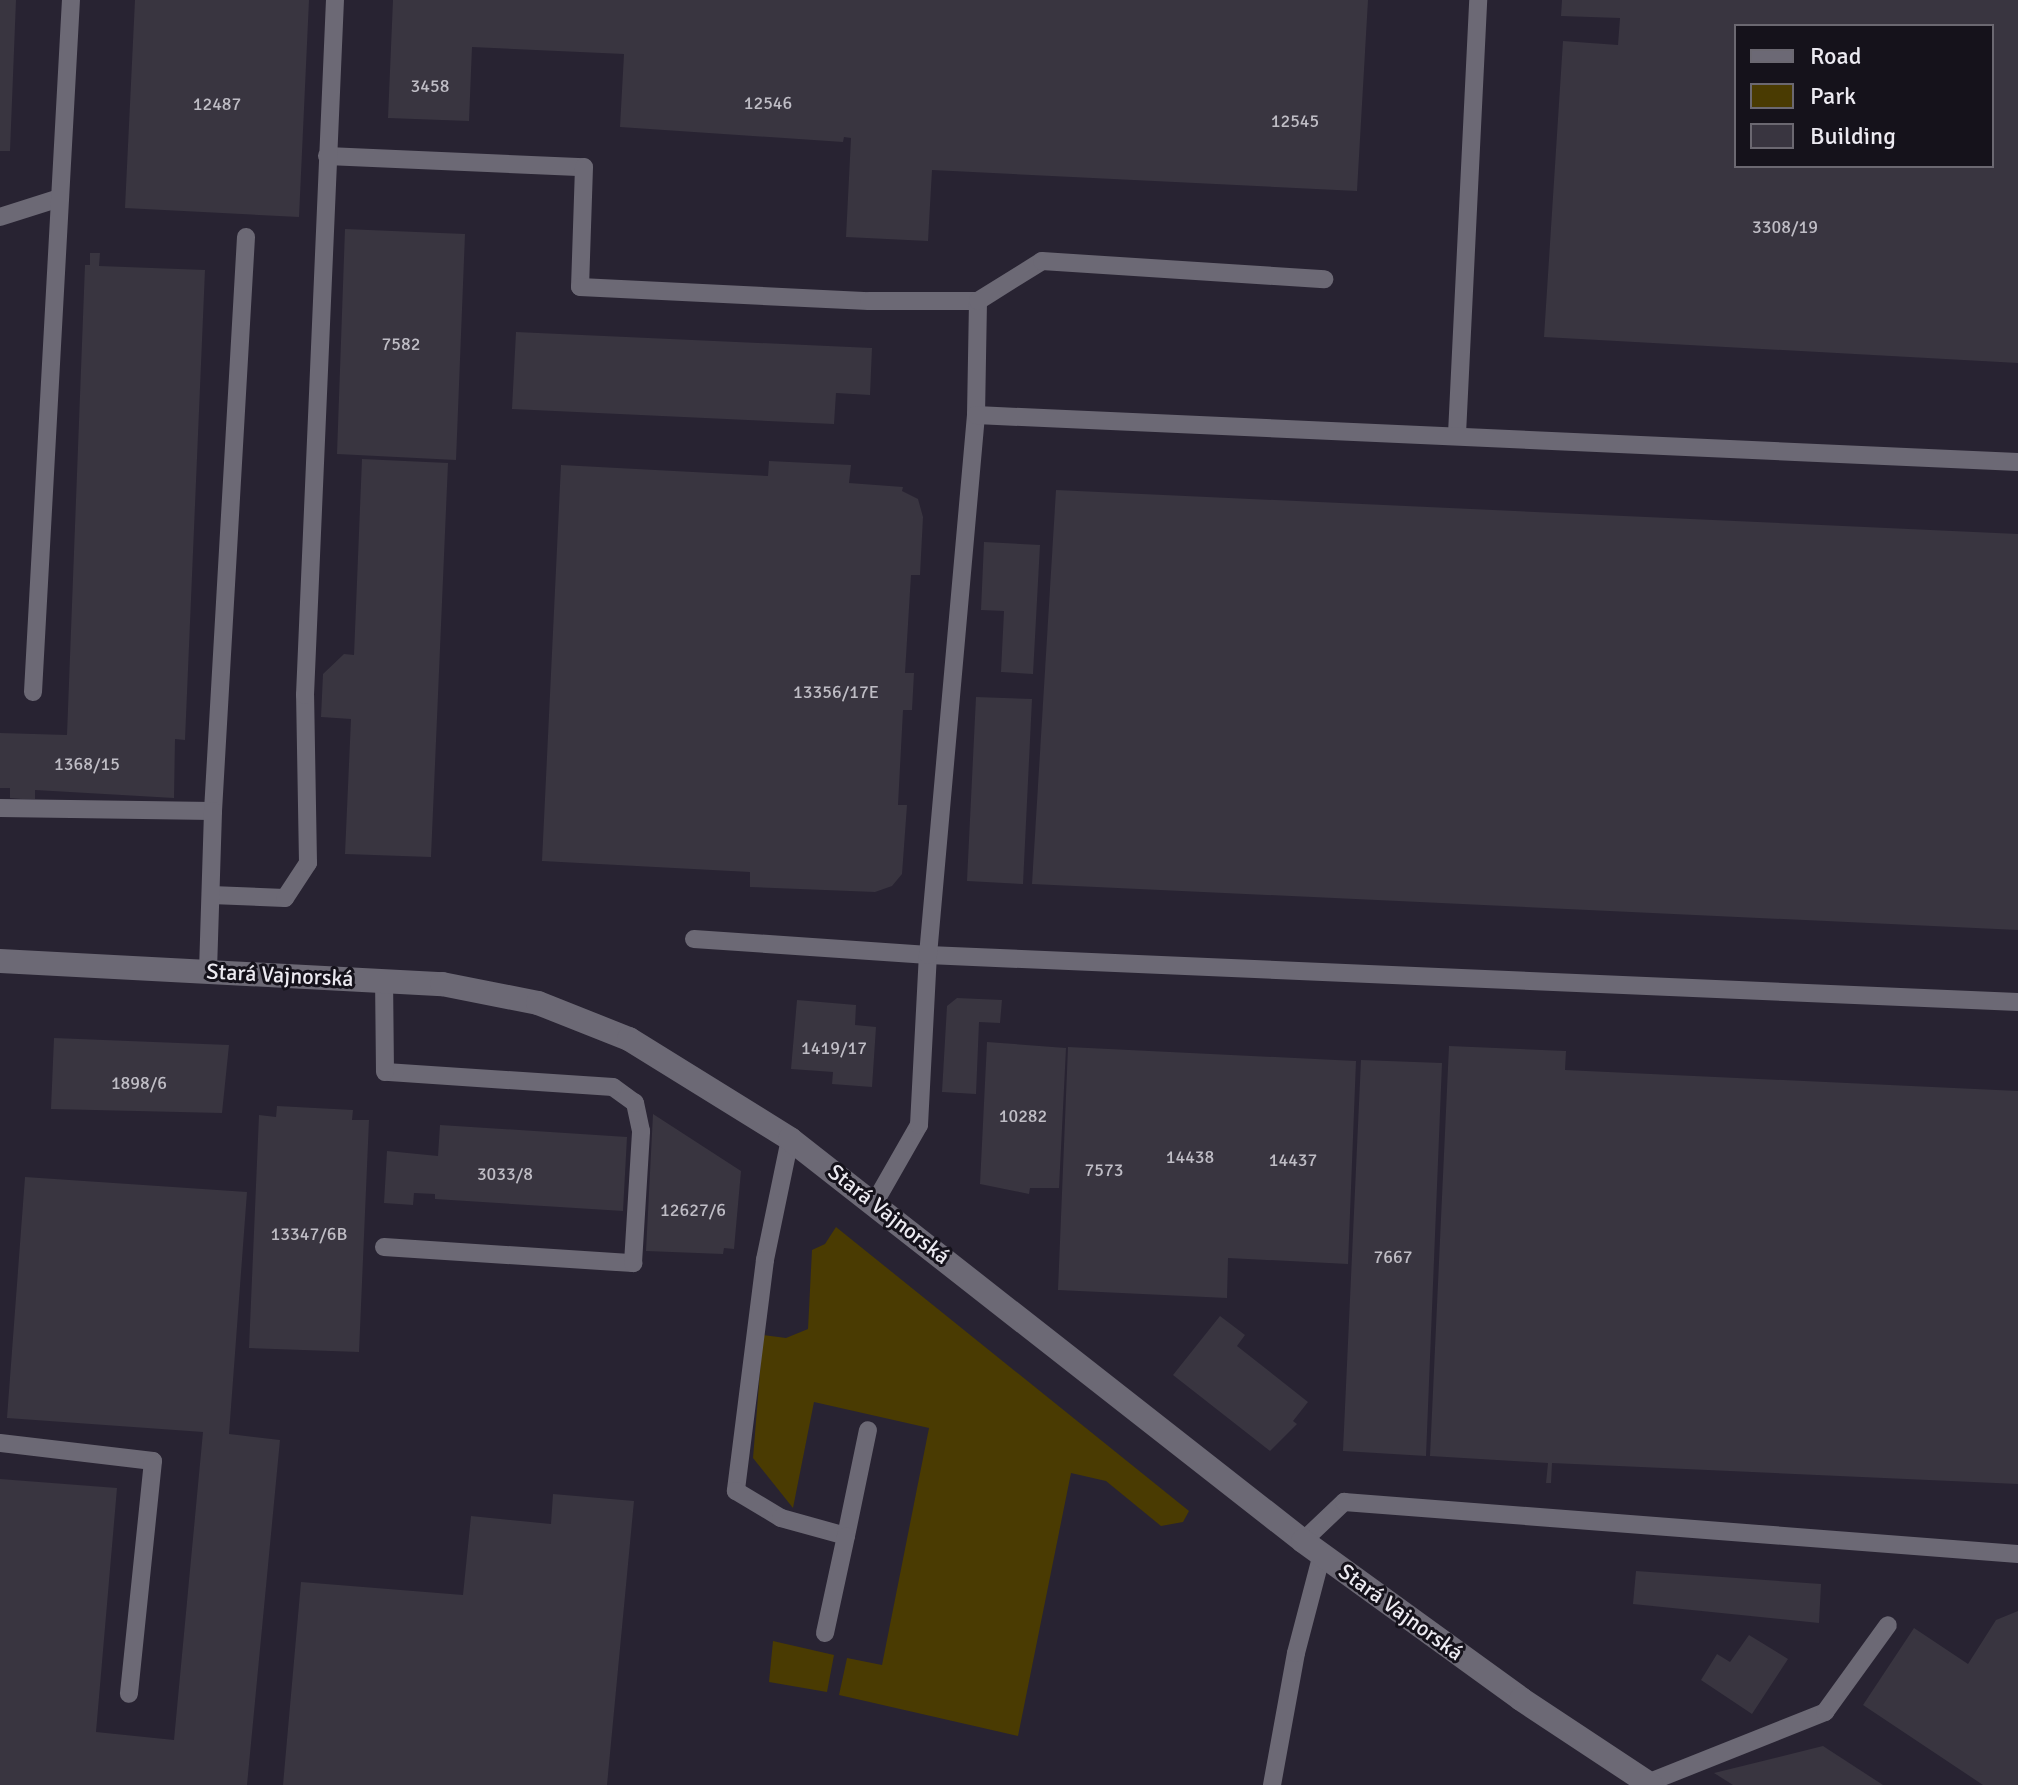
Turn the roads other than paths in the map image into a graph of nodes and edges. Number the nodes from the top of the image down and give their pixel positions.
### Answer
1 (71, 0) edge
2 (335, 0) edge
3 (1478, 0) edge
4 (327, 156) junction
5 (60, 198) junction
6 (0, 217) edge
7 (246, 237) dead end
8 (1324, 279) dead end
9 (978, 301) junction
10 (976, 415) junction
11 (1457, 434) junction
12 (2018, 462) edge
13 (33, 692) dead end
14 (0, 808) edge
15 (213, 811) junction
16 (211, 895) junction
17 (694, 939) dead end
18 (928, 955) junction
19 (0, 961) edge
20 (208, 971) junction
21 (384, 979) junction
22 (2018, 1002) edge
23 (790, 1139) junction
24 (875, 1202) junction
25 (384, 1247) dead end
26 (868, 1430) dead end
27 (0, 1443) edge
28 (846, 1536) junction
29 (1312, 1548) junction
30 (2018, 1554) edge
31 (1888, 1625) dead end
32 (825, 1633) dead end
33 (129, 1694) dead end
34 (1649, 1784) edge
35 (1272, 1785) edge

1 - 5 lane
2 - 4 lane
3 - 11 lane
4 - 9 lane
4 - 16 lane
5 - 6 lane
5 - 13 lane
7 - 15 lane
8 - 9 lane
9 - 10 lane
10 - 11 lane
10 - 18 lane
11 - 12 lane
14 - 15 lane
15 - 16 lane
16 - 20 lane
17 - 18 lane
18 - 22 lane
18 - 24 lane
19 - 20 street, Stará Vajnorská
20 - 21 street, Stará Vajnorská
21 - 23 street, Stará Vajnorská
21 - 25 lane
23 - 24 street, Stará Vajnorská
23 - 28 lane
24 - 29 street, Stará Vajnorská
26 - 28 lane
27 - 33 lane
28 - 32 lane
29 - 30 lane
29 - 34 street, Stará Vajnorská
29 - 35 lane
31 - 34 lane

